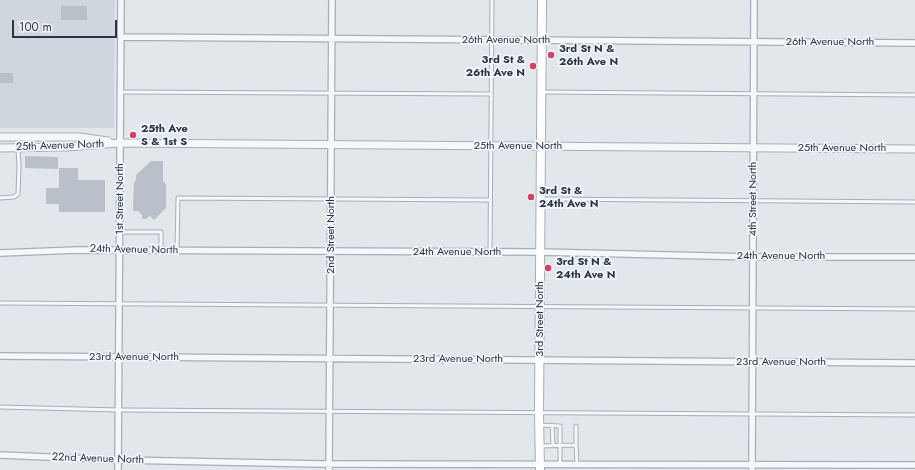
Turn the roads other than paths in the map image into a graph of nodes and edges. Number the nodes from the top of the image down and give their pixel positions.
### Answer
1 (121, 0) edge
2 (332, 0) edge
3 (492, 0) edge
4 (542, 0) edge
5 (754, 0) edge
6 (121, 38) junction
7 (332, 39) junction
8 (492, 40) junction
9 (542, 40) junction
10 (754, 42) junction
11 (915, 43) edge
12 (121, 92) junction
13 (541, 92) junction
14 (332, 93) junction
15 (491, 94) junction
16 (754, 94) junction
17 (915, 95) edge
18 (0, 137) edge
19 (120, 143) junction
20 (331, 145) junction
21 (491, 146) junction
22 (541, 146) junction
23 (0, 148) edge
24 (18, 148) junction
25 (753, 148) junction
26 (915, 149) edge
27 (0, 198) edge
28 (331, 199) junction
29 (540, 199) junction
30 (490, 200) junction
31 (753, 201) junction
32 (915, 202) edge
33 (120, 232) junction
34 (120, 251) junction
35 (161, 251) junction
36 (177, 251) junction
37 (330, 252) junction
38 (490, 252) junction
39 (540, 252) junction
40 (0, 253) edge
41 (752, 256) junction
42 (915, 257) edge
43 (0, 303) edge
44 (120, 304) junction
45 (330, 305) junction
46 (540, 306) junction
47 (752, 308) junction
48 (915, 309) edge
49 (0, 356) edge
50 (119, 357) junction
51 (330, 359) junction
52 (540, 360) junction
53 (752, 361) junction
54 (915, 363) edge
55 (0, 408) edge
56 (119, 410) junction
57 (329, 411) junction
58 (539, 413) junction
59 (752, 414) junction
60 (915, 415) edge
61 (540, 425) junction
62 (552, 426) junction
63 (576, 426) dead end
64 (553, 445) junction
65 (560, 445) junction
66 (576, 445) junction
67 (540, 446) junction
68 (0, 455) edge
69 (118, 460) junction
70 (560, 464) junction
71 (577, 464) junction
72 (915, 465) edge
73 (329, 467) edge
74 (540, 467) edge
75 (752, 468) edge
76 (118, 470) edge

1 - 6 street, 1st Street North
2 - 7 street, 2nd Street North
3 - 8 lane
4 - 9 main road, 3rd Street North
5 - 10 street, 4th Street North
6 - 7 street, 26th Avenue North
6 - 12 street, 1st Street North
7 - 8 street, 26th Avenue North
7 - 14 street, 2nd Street North
8 - 9 street, 26th Avenue North
8 - 15 lane
9 - 10 street, 26th Avenue North
9 - 13 main road, 3rd Street North
10 - 11 street, 26th Avenue North
10 - 16 street, 4th Street North
12 - 14 lane
12 - 19 street, 1st Street North
13 - 16 lane
13 - 22 main road, 3rd Street North
14 - 15 lane
14 - 20 street, 2nd Street North
15 - 21 lane
16 - 17 lane
16 - 25 street, 4th Street North
18 - 19 street, 25th Avenue North
19 - 20 street, 25th Avenue North
19 - 24 street, 25th Avenue North
19 - 33 street, 1st Street North
20 - 21 street, 25th Avenue North
20 - 28 street, 2nd Street North
21 - 22 street, 25th Avenue North
21 - 30 lane
22 - 25 street, 25th Avenue North
22 - 29 main road, 3rd Street North
23 - 24 street, 25th Avenue North
24 - 27 lane
25 - 26 street, 25th Avenue North
25 - 31 street, 4th Street North
28 - 30 lane
28 - 36 lane
28 - 37 street, 2nd Street North
29 - 31 lane
29 - 39 main road, 3rd Street North
30 - 38 lane
31 - 32 lane
31 - 41 street, 4th Street North
33 - 34 street, 1st Street North
33 - 35 lane
34 - 35 street, 24th Avenue North
34 - 40 street, 24th Avenue North
34 - 44 street, 1st Street North
35 - 36 street, 24th Avenue North
36 - 37 street, 24th Avenue North
37 - 38 street, 24th Avenue North
37 - 45 street, 2nd Street North
38 - 39 street, 24th Avenue North
39 - 41 street, 24th Avenue North
39 - 46 main road, 3rd Street North
41 - 42 street, 24th Avenue North
41 - 47 street, 4th Street North
43 - 44 lane
44 - 45 lane
44 - 50 street, 1st Street North
45 - 46 lane
45 - 51 street, 2nd Street North
46 - 47 lane
46 - 52 main road, 3rd Street North
47 - 48 lane
47 - 53 street, 4th Street North
49 - 50 street, 23rd Avenue North
50 - 51 street, 23rd Avenue North
50 - 56 street, 1st Street North
51 - 52 street, 23rd Avenue North
51 - 57 street, 2nd Street North
52 - 53 street, 23rd Avenue North
52 - 58 main road, 3rd Street North
53 - 54 street, 23rd Avenue North
53 - 59 street, 4th Street North
55 - 56 lane
56 - 57 lane
56 - 69 street, 1st Street North
57 - 58 lane
57 - 73 street, 2nd Street North
58 - 59 lane
58 - 61 main road, 3rd Street North
59 - 60 lane
59 - 75 street, 4th Street North
61 - 62 lane
61 - 67 main road, 3rd Street North
62 - 64 lane
62 - 65 lane
63 - 66 lane
64 - 65 lane
64 - 67 lane
65 - 66 lane
65 - 70 lane
66 - 71 lane
67 - 74 main road, 3rd Street North
68 - 69 street, 22nd Avenue North
69 - 73 street, 22nd Avenue North
69 - 76 street, 1st Street North
70 - 71 street, 22nd Avenue North
70 - 74 street, 22nd Avenue North
71 - 75 street, 22nd Avenue North
72 - 75 street, 22nd Avenue North
73 - 74 street, 22nd Avenue North

